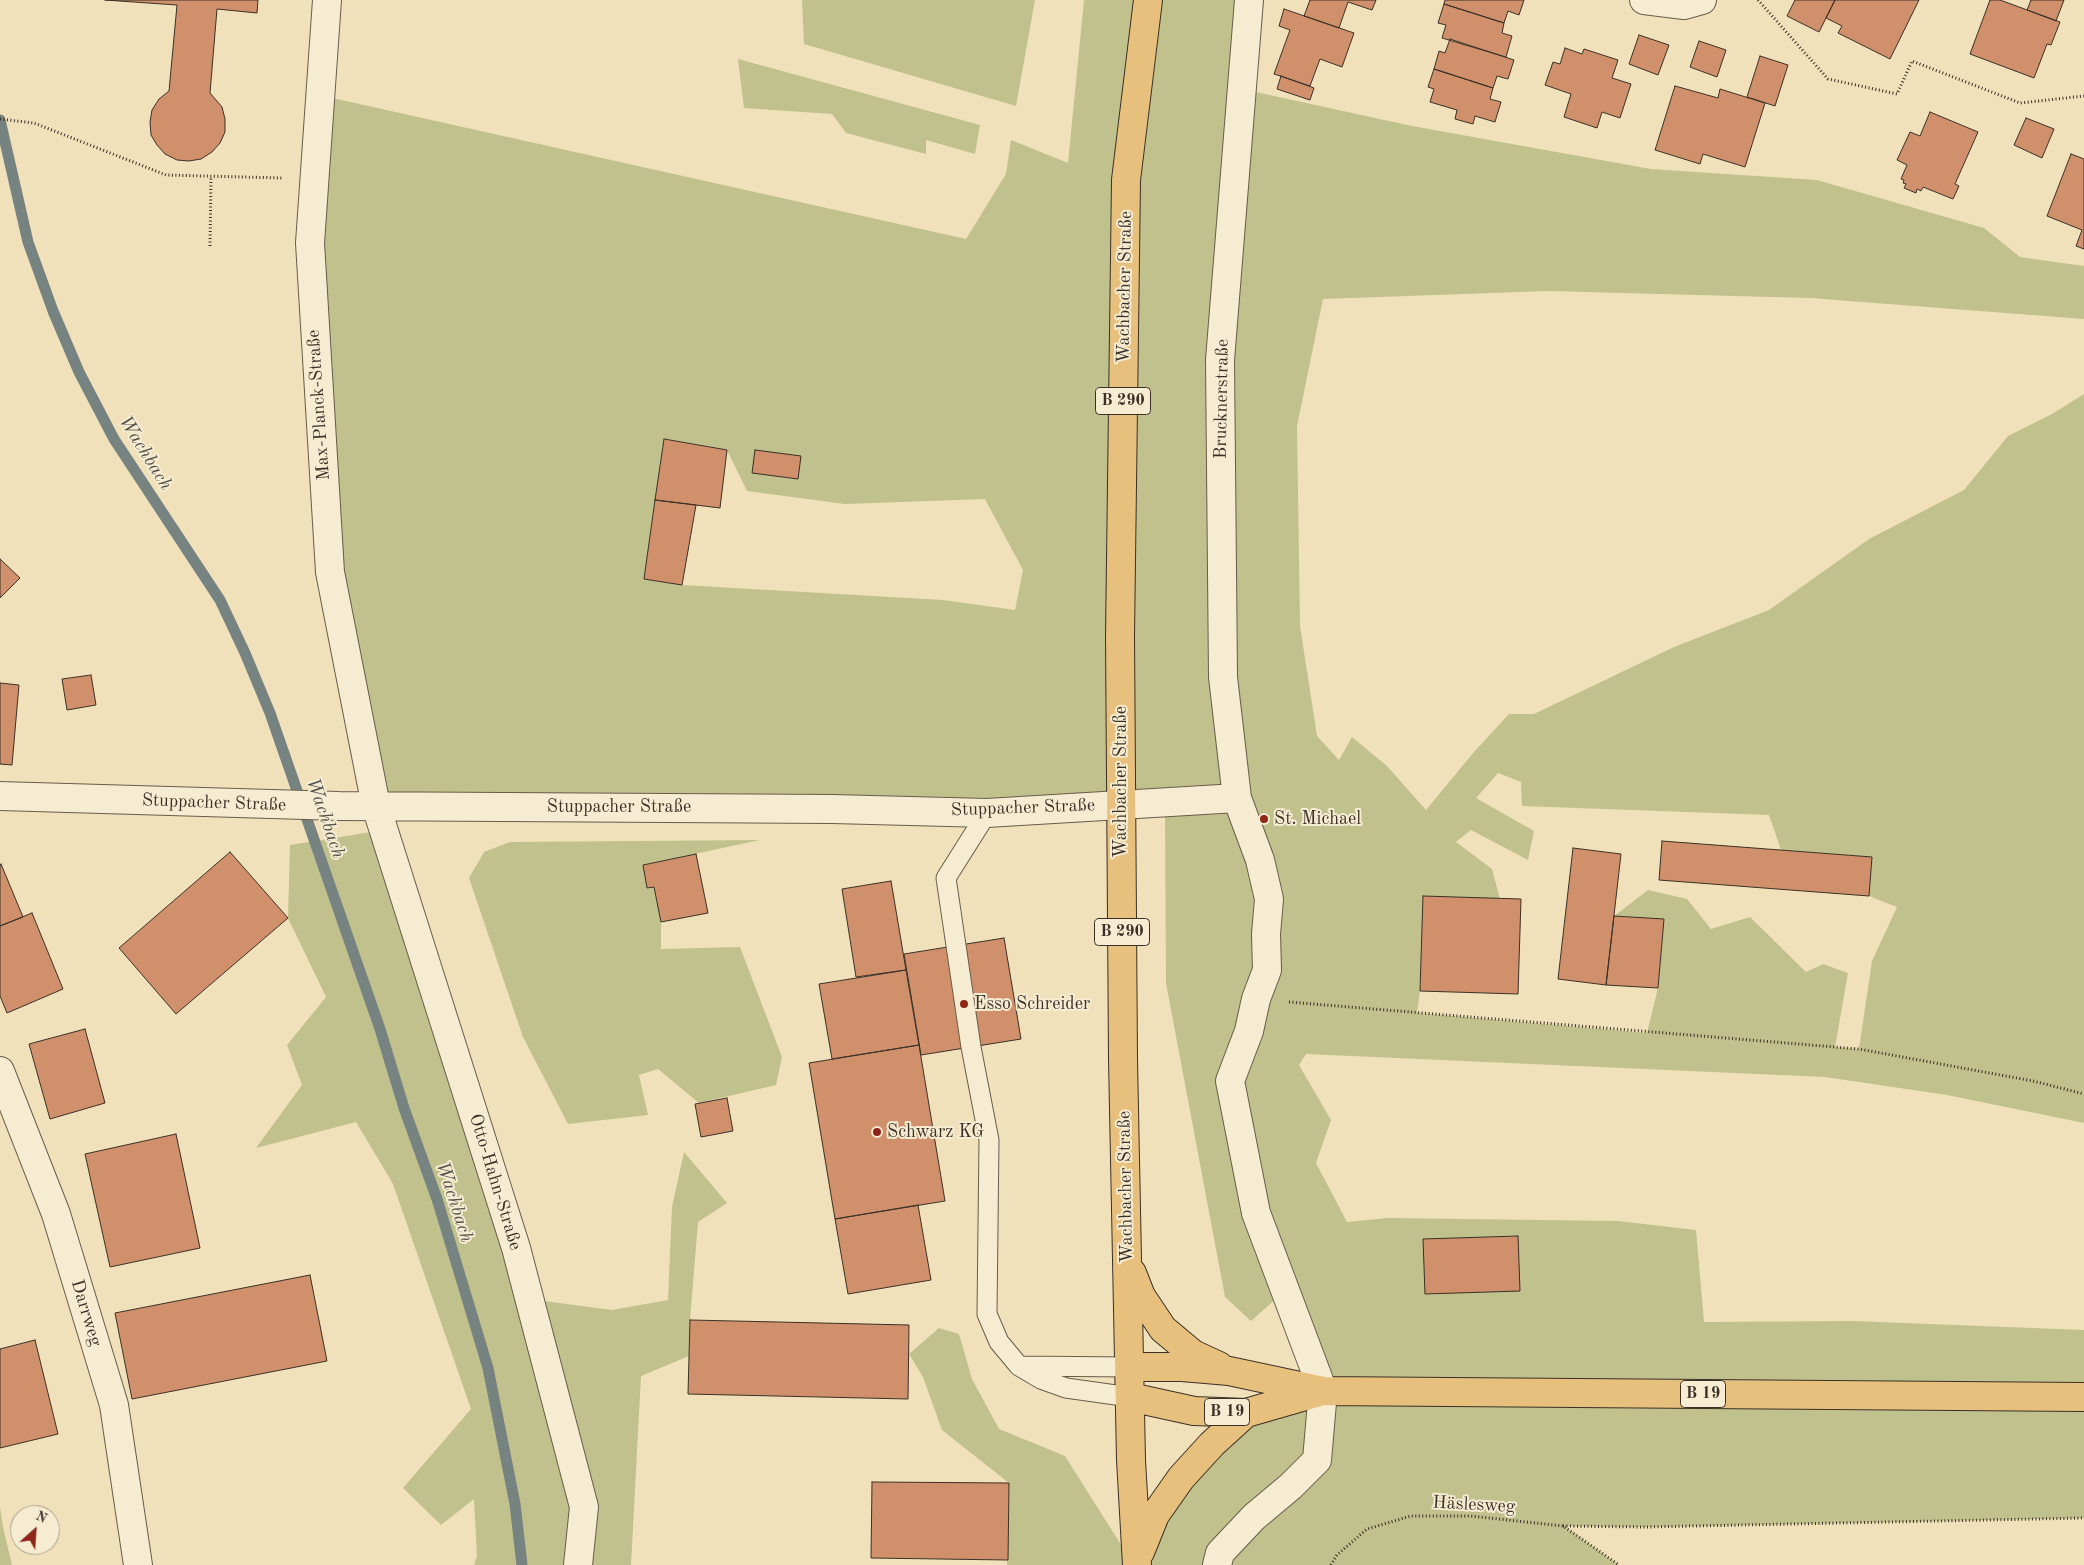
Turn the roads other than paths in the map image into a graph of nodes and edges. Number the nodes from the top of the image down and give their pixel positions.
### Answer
1 (326, 0) edge
2 (1148, 0) edge
3 (1249, 0) edge
4 (1644, 0) edge
5 (1702, 0) edge
6 (0, 796) edge
7 (1237, 798) junction
8 (1121, 804) junction
9 (376, 806) junction
10 (987, 813) junction
11 (0, 1071) edge
12 (1127, 1260) junction
13 (1019, 1366) junction
14 (1130, 1368) junction
15 (1229, 1371) junction
16 (1323, 1390) junction
17 (1130, 1397) junction
18 (2084, 1397) edge
19 (1246, 1413) junction
20 (1137, 1563) edge
21 (138, 1565) edge
22 (578, 1565) edge
23 (1217, 1565) edge

1 - 9 street, Max-Planck-Straße
2 - 8 main road, Wachbacher Straße / B 290
3 - 7 street, Brucknerstraße
4 - 5 street
6 - 9 street, Stuppacher Straße
7 - 8 street, Stuppacher Straße
7 - 16 street, Brucknerstraße
8 - 10 street, Stuppacher Straße
8 - 12 main road, Wachbacher Straße / B 290
9 - 10 street, Stuppacher Straße
9 - 22 street, Otto-Hahn-Straße
10 - 13 lane
11 - 21 street, Darrweg
12 - 14 main road, Wachbacher Straße / B 290
12 - 15 main road
13 - 14 lane
13 - 17 lane
14 - 15 main road, B 19
14 - 17 main road, Wachbacher Straße / B 290
15 - 16 main road, B 19
16 - 18 main road, B 19
16 - 19 main road, B 19
16 - 23 street
17 - 19 main road, B 19
17 - 20 main road, Wachbacher Straße / B 19
19 - 20 main road, B 19

